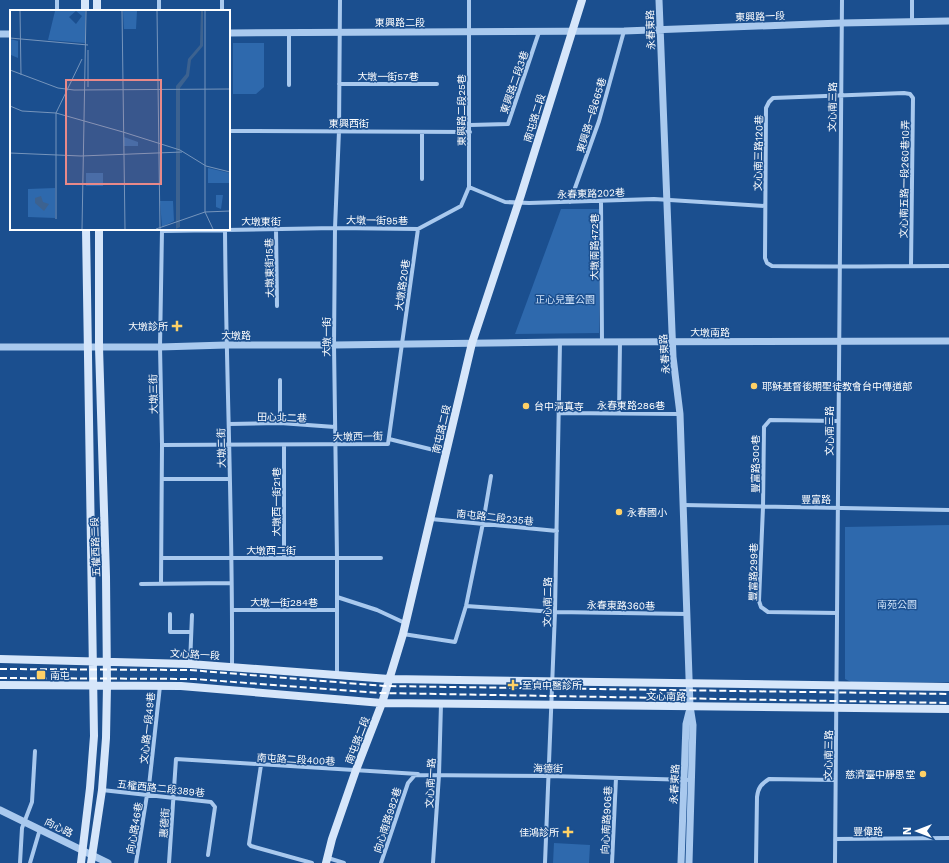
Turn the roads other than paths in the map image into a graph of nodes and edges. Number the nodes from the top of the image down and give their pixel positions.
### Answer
1 (85, 0) edge
2 (340, 0) edge
3 (469, 0) edge
4 (582, 0) edge
5 (659, 0) edge
6 (842, 0) edge
7 (912, 0) edge
8 (84, 10) edge
9 (949, 21) edge
10 (912, 22) junction
11 (841, 23) junction
12 (660, 30) junction
13 (572, 31) junction
14 (624, 31) junction
15 (339, 32) junction
16 (469, 32) junction
17 (539, 32) junction
18 (230, 33) edge
19 (289, 33) junction
20 (339, 84) junction
21 (437, 84) dead end
22 (289, 85) dead end
23 (910, 94) joint
24 (840, 96) junction
25 (470, 125) junction
26 (230, 131) edge
27 (339, 131) junction
28 (422, 132) junction
29 (470, 132) junction
30 (422, 179) dead end
31 (469, 187) junction
32 (666, 200) junction
33 (601, 201) junction
34 (570, 202) junction
35 (517, 203) junction
36 (765, 206) junction
37 (335, 228) junction
38 (230, 229) edge
39 (418, 229) junction
40 (86, 230) edge
41 (99, 230) edge
42 (162, 230) edge
43 (225, 230) edge
44 (276, 230) junction
45 (911, 266) junction
46 (949, 266) edge
47 (839, 267) junction
48 (277, 306) dead end
49 (949, 341) edge
50 (560, 342) junction
51 (602, 342) junction
52 (620, 342) junction
53 (673, 342) junction
54 (838, 342) junction
55 (472, 343) junction
56 (402, 344) junction
57 (226, 345) junction
58 (334, 345) junction
59 (160, 346) junction
60 (0, 347) edge
61 (87, 347) junction
62 (99, 347) junction
63 (280, 380) dead end
64 (559, 413) junction
65 (619, 413) junction
66 (680, 414) junction
67 (838, 421) junction
68 (280, 423) junction
69 (229, 424) junction
70 (334, 427) junction
71 (389, 439) junction
72 (335, 444) junction
73 (162, 445) junction
74 (229, 445) junction
75 (284, 445) junction
76 (446, 453) junction
77 (491, 476) dead end
78 (162, 479) junction
79 (230, 479) junction
80 (683, 505) junction
81 (763, 507) junction
82 (837, 507) junction
83 (949, 510) edge
84 (431, 519) junction
85 (483, 523) junction
86 (557, 531) junction
87 (162, 558) junction
88 (284, 558) junction
89 (337, 558) junction
90 (381, 558) dead end
91 (231, 559) junction
92 (162, 583) junction
93 (231, 583) junction
94 (142, 584) dead end
95 (337, 597) junction
96 (466, 606) junction
97 (232, 610) junction
98 (337, 610) junction
99 (555, 612) junction
100 (837, 613) junction
101 (170, 614) dead end
102 (687, 614) junction
103 (192, 615) dead end
104 (406, 624) junction
105 (191, 632) junction
106 (403, 634) junction
107 (0, 659) edge
108 (93, 661) junction
109 (106, 662) junction
110 (190, 664) junction
111 (232, 666) junction
112 (337, 675) junction
113 (389, 679) junction
114 (553, 682) junction
115 (690, 684) junction
116 (0, 685) edge
117 (93, 685) junction
118 (107, 685) junction
119 (160, 686) junction
120 (836, 686) junction
121 (949, 687) edge
122 (382, 703) junction
123 (441, 703) junction
124 (552, 705) junction
125 (690, 706) junction
126 (836, 708) junction
127 (949, 709) edge
128 (35, 751) dead end
129 (176, 759) joint
130 (261, 765) junction
131 (356, 770) junction
132 (439, 775) junction
133 (549, 776) junction
134 (616, 778) junction
135 (688, 780) junction
136 (835, 780) junction
137 (408, 783) joint
138 (102, 790) junction
139 (148, 795) junction
140 (173, 798) junction
141 (0, 810) edge
142 (25, 822) junction
143 (40, 829) junction
144 (949, 838) edge
145 (835, 839) junction
146 (82, 850) junction
147 (208, 855) dead end
148 (92, 859) edge
149 (326, 860) edge
150 (20, 863) edge
151 (30, 863) edge
152 (81, 863) edge
153 (108, 863) edge
154 (136, 863) edge
155 (169, 863) edge
156 (312, 863) edge
157 (344, 863) edge
158 (381, 863) edge
159 (432, 863) edge
160 (545, 863) edge
161 (612, 863) edge
162 (681, 863) edge
163 (689, 863) edge
164 (756, 863) edge
165 (834, 863) edge

1 - 8 main road
2 - 15 street, 大墩一街
3 - 16 street, 東興路二段25巷
4 - 13 main road, 南屯路二段
5 - 12 street, 永春東路
6 - 11 street, 文心南三路
7 - 10 street
9 - 10 street, 東興路一段
10 - 11 street, 東興路一段
11 - 12 street, 東興路一段
11 - 24 street, 文心南三路
12 - 14 street, 東興路一段
12 - 32 street, 永春東路
13 - 14 street, 東興路一段
13 - 17 street, 東興路二段
13 - 35 main road, 南屯路二段
14 - 34 street, 東興路一段665巷
15 - 16 street, 東興路二段
15 - 19 street, 東興路二段
15 - 20 street, 大墩一街
16 - 17 street, 東興路二段
16 - 25 street, 東興路二段25巷
17 - 25 street, 東興路二段3巷
18 - 19 street, 東興路二段
19 - 22 street
20 - 21 street, 大墩一街57巷
20 - 27 street, 大墩一街
23 - 24 street, 文心南三路120巷
23 - 45 street, 文心南五路一段260巷10弄
24 - 36 street, 文心南三路120巷
24 - 47 street, 文心南三路
25 - 29 street, 東興路二段25巷
26 - 27 street, 東興西街
27 - 28 street, 東興西街
27 - 37 street, 大墩一街
28 - 29 street, 東興西街
28 - 30 street
29 - 31 street, 東興路二段25巷
31 - 35 street, 永春東路202巷
31 - 39 street
32 - 33 street, 永春東路202巷
32 - 36 street, 永春東路202巷
32 - 53 street, 永春東路
33 - 34 street, 永春東路202巷
33 - 51 street, 大墩南路472巷
34 - 35 street, 永春東路202巷
35 - 55 main road, 南屯路二段
36 - 47 street, 文心南三路120巷
37 - 39 street, 大墩一街95巷
37 - 44 street, 大墩東街
37 - 58 street, 大墩一街
38 - 44 street, 大墩東街
39 - 56 street, 大墩路20巷
40 - 61 main road, 五權西路二段
41 - 62 main road, 五權西路二段
42 - 59 street, 大墩三街
43 - 57 street, 大墩二街
44 - 48 street, 大墩東街15巷
45 - 46 street
45 - 47 street
47 - 54 street, 文心南三路
49 - 54 street, 大墩南路
50 - 51 street, 大墩南路
50 - 55 street, 大墩南路
50 - 64 street, 文心南二路
51 - 52 street, 大墩南路
52 - 53 street, 大墩南路
52 - 65 street
53 - 54 street, 大墩南路
53 - 66 street, 永春東路
54 - 67 street, 文心南三路
55 - 56 street, 大墩路
55 - 76 main road, 南屯路二段
56 - 58 street, 大墩路
56 - 71 street, 大墩西一街
57 - 58 street, 大墩路
57 - 59 street, 大墩路
57 - 69 street, 大墩二街
58 - 70 street, 大墩一街
59 - 62 street, 大墩路
59 - 73 street, 大墩三街
60 - 61 street, 大墩路
61 - 62 street, 大墩路
61 - 108 main road, 五權西路二段
62 - 109 main road, 五權西路二段
63 - 68 street
64 - 65 street, 永春東路286巷
64 - 86 street, 文心南二路
65 - 66 street, 永春東路286巷
66 - 80 street, 永春東路
67 - 81 street, 豐富路300巷
67 - 82 street, 文心南三路
68 - 69 street, 田心北二巷
68 - 70 street, 田心北二巷
69 - 74 street, 大墩二街
70 - 72 street, 大墩一街
71 - 72 street, 大墩西一街
71 - 76 street
72 - 75 street, 大墩西一街
72 - 89 street, 大墩一街
73 - 74 street, 大墩西一街
73 - 78 street, 大墩三街
74 - 75 street, 大墩西一街
74 - 79 street, 大墩二街
75 - 88 street, 大墩西一街21巷
76 - 84 main road, 南屯路二段
77 - 85 street
78 - 79 street
78 - 87 street, 大墩三街
79 - 91 street, 大墩二街
80 - 81 street, 豐富路
80 - 102 street, 永春東路
81 - 82 street, 豐富路
81 - 100 street, 豐富路299巷
82 - 83 street, 豐富路
82 - 100 street, 文心南三路
84 - 85 street, 南屯路二段235巷
84 - 104 main road, 南屯路二段
85 - 86 street, 南屯路二段235巷
85 - 96 street
86 - 99 street, 文心南二路
87 - 91 street, 大墩西二街
87 - 92 street, 大墩三街
88 - 89 street, 大墩西二街
88 - 91 street, 大墩西二街
89 - 90 street, 大墩西二街
89 - 95 street, 大墩一街
91 - 93 street, 大墩二街
92 - 93 street
92 - 94 street
93 - 97 street, 大墩二街
95 - 98 street, 大墩一街
95 - 104 street
96 - 99 street, 永春東路360巷
96 - 106 street
97 - 98 street, 大墩一街284巷
97 - 111 street, 大墩二街
98 - 112 street, 大墩一街
99 - 102 street, 永春東路360巷
99 - 114 street, 文心南二路
100 - 120 street, 文心南三路
101 - 105 street
102 - 115 street, 永春東路
103 - 105 street
104 - 106 main road, 南屯路二段
105 - 110 street
106 - 113 main road, 南屯路二段
107 - 108 main road, 文心路一段
108 - 109 main road, 文心路一段
108 - 117 main road, 五權西路二段
109 - 110 main road, 文心路一段
109 - 118 main road, 五權西路二段
110 - 111 main road, 文心路一段
111 - 112 main road, 文心路一段
112 - 113 main road, 文心路一段
113 - 114 main road, 文心南路
113 - 122 main road, 南屯路二段
114 - 115 main road, 文心南路
114 - 124 street, 文心南二路
115 - 120 main road, 文心南路
115 - 125 street, 永春東路
116 - 117 main road
117 - 118 main road
117 - 146 main road, 五權西路二段
118 - 119 main road
118 - 138 main road, 五權西路二段
119 - 122 main road
119 - 139 street, 文心路一段49巷
120 - 121 main road, 文心南路
120 - 126 street, 文心南三路
122 - 123 main road, 文心南路
122 - 131 main road, 南屯路二段
123 - 124 main road, 文心南路
123 - 132 street, 文心南一路
124 - 125 main road, 文心南路
124 - 133 street, 文心南二路
125 - 126 main road, 文心南路
125 - 135 street, 永春東路
126 - 127 main road, 文心南路
126 - 136 street, 文心南三路
128 - 142 street
129 - 130 street, 南屯路二段400巷
129 - 140 street, 惠德街
130 - 131 street, 南屯路二段400巷
130 - 156 street
131 - 132 street, 南屯路二段400巷
131 - 149 main road, 南屯路二段
132 - 133 street, 海德街
132 - 137 street, 海德街
132 - 159 street, 文心南一路
133 - 134 street, 海德街
133 - 160 street, 文心南二路
134 - 135 street, 海德街
134 - 161 street, 向心南路906巷
135 - 162 street, 永春東路
135 - 163 street, 永春東路
136 - 145 street, 文心南三路
136 - 164 street
137 - 158 street, 向心南路982巷
138 - 139 street, 五權西路二段389巷
138 - 148 main road, 五權西路二段
139 - 140 street, 五權西路二段389巷
139 - 154 street, 向心路46巷
140 - 147 street, 五權西路二段389巷
140 - 155 street, 惠德街
141 - 142 street, 向心路
142 - 143 street, 向心路
142 - 150 street
143 - 146 street, 向心路
143 - 151 street
144 - 145 street, 豐偉路
145 - 165 street, 文心南三路
146 - 148 street, 向心路
146 - 152 main road, 五權西路二段
148 - 153 street, 向心路
149 - 157 street

